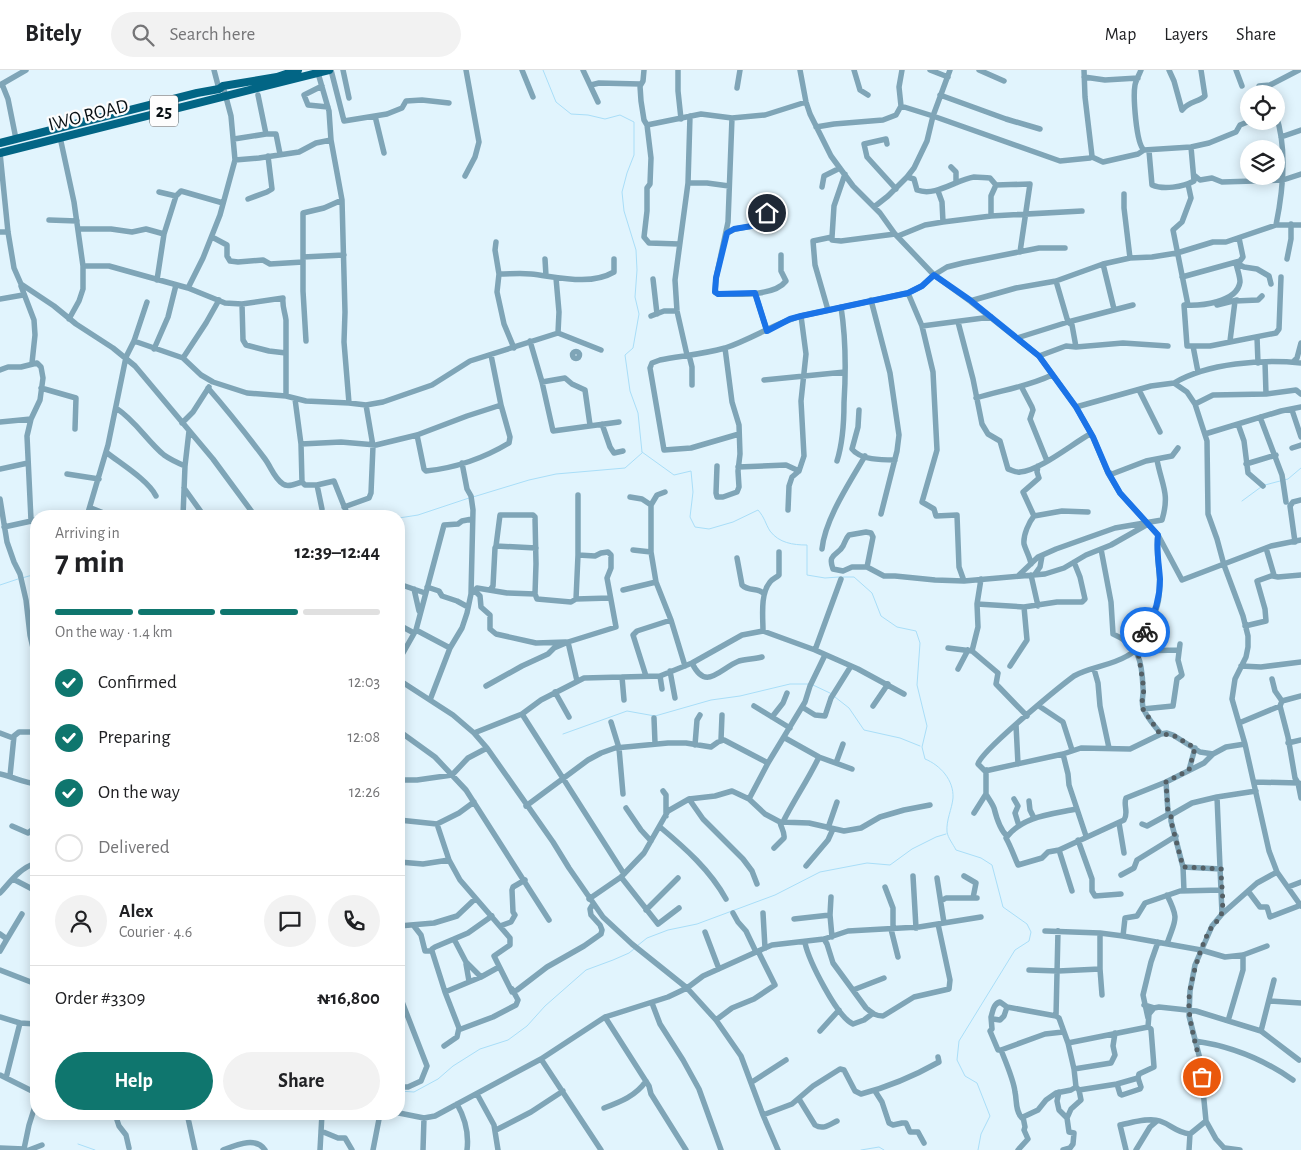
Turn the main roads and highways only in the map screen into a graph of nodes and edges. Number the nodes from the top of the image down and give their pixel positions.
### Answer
1 (298, 70) edge
2 (330, 70) edge
3 (276, 73) edge
4 (0, 143) edge
5 (0, 153) edge

1 - 3 main road, IWO ROAD
2 - 5 main road, IWO ROAD / 25
3 - 4 main road, IWO ROAD

